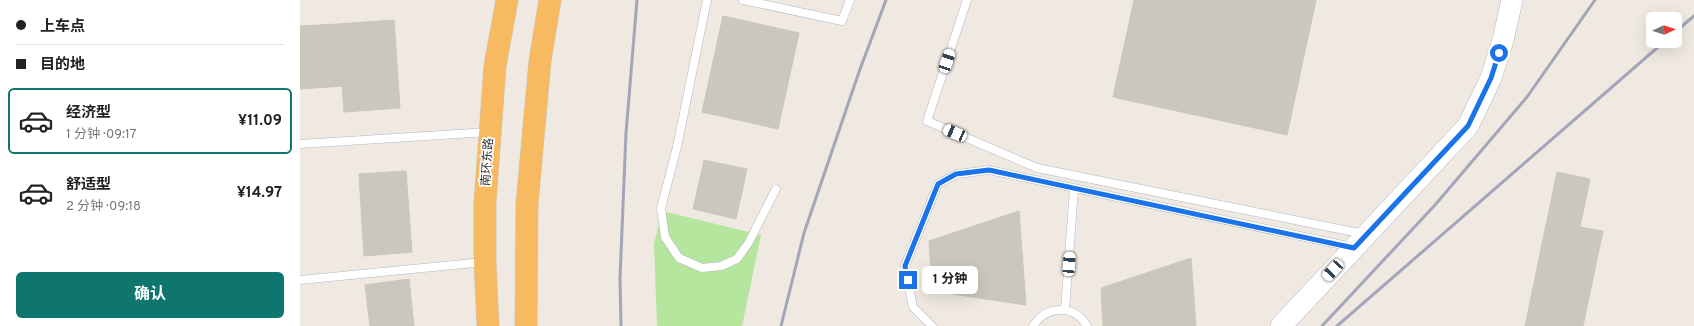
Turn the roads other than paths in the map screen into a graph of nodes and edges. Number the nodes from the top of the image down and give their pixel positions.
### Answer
1 (507, 0) edge
2 (550, 0) edge
3 (708, 0) edge
4 (743, 0) edge
5 (850, 0) edge
6 (967, 0) edge
7 (1512, 0) edge
8 (490, 132) junction
9 (300, 144) edge
10 (1074, 188) junction
11 (776, 189) dead end
12 (1360, 241) junction
13 (485, 262) junction
14 (300, 280) edge
15 (1065, 310) junction
16 (488, 326) edge
17 (526, 326) edge
18 (932, 326) edge
19 (1033, 326) edge
20 (1087, 326) edge
21 (1281, 326) edge

1 - 8 highway, 南环东路
2 - 17 highway
3 - 11 lane
4 - 5 lane
6 - 12 lane
7 - 12 street
8 - 9 lane
8 - 13 highway, 南环东路
10 - 12 lane
10 - 15 lane
10 - 18 lane
12 - 21 street
13 - 14 lane
13 - 16 highway, 南环东路
15 - 19 lane
15 - 20 lane

